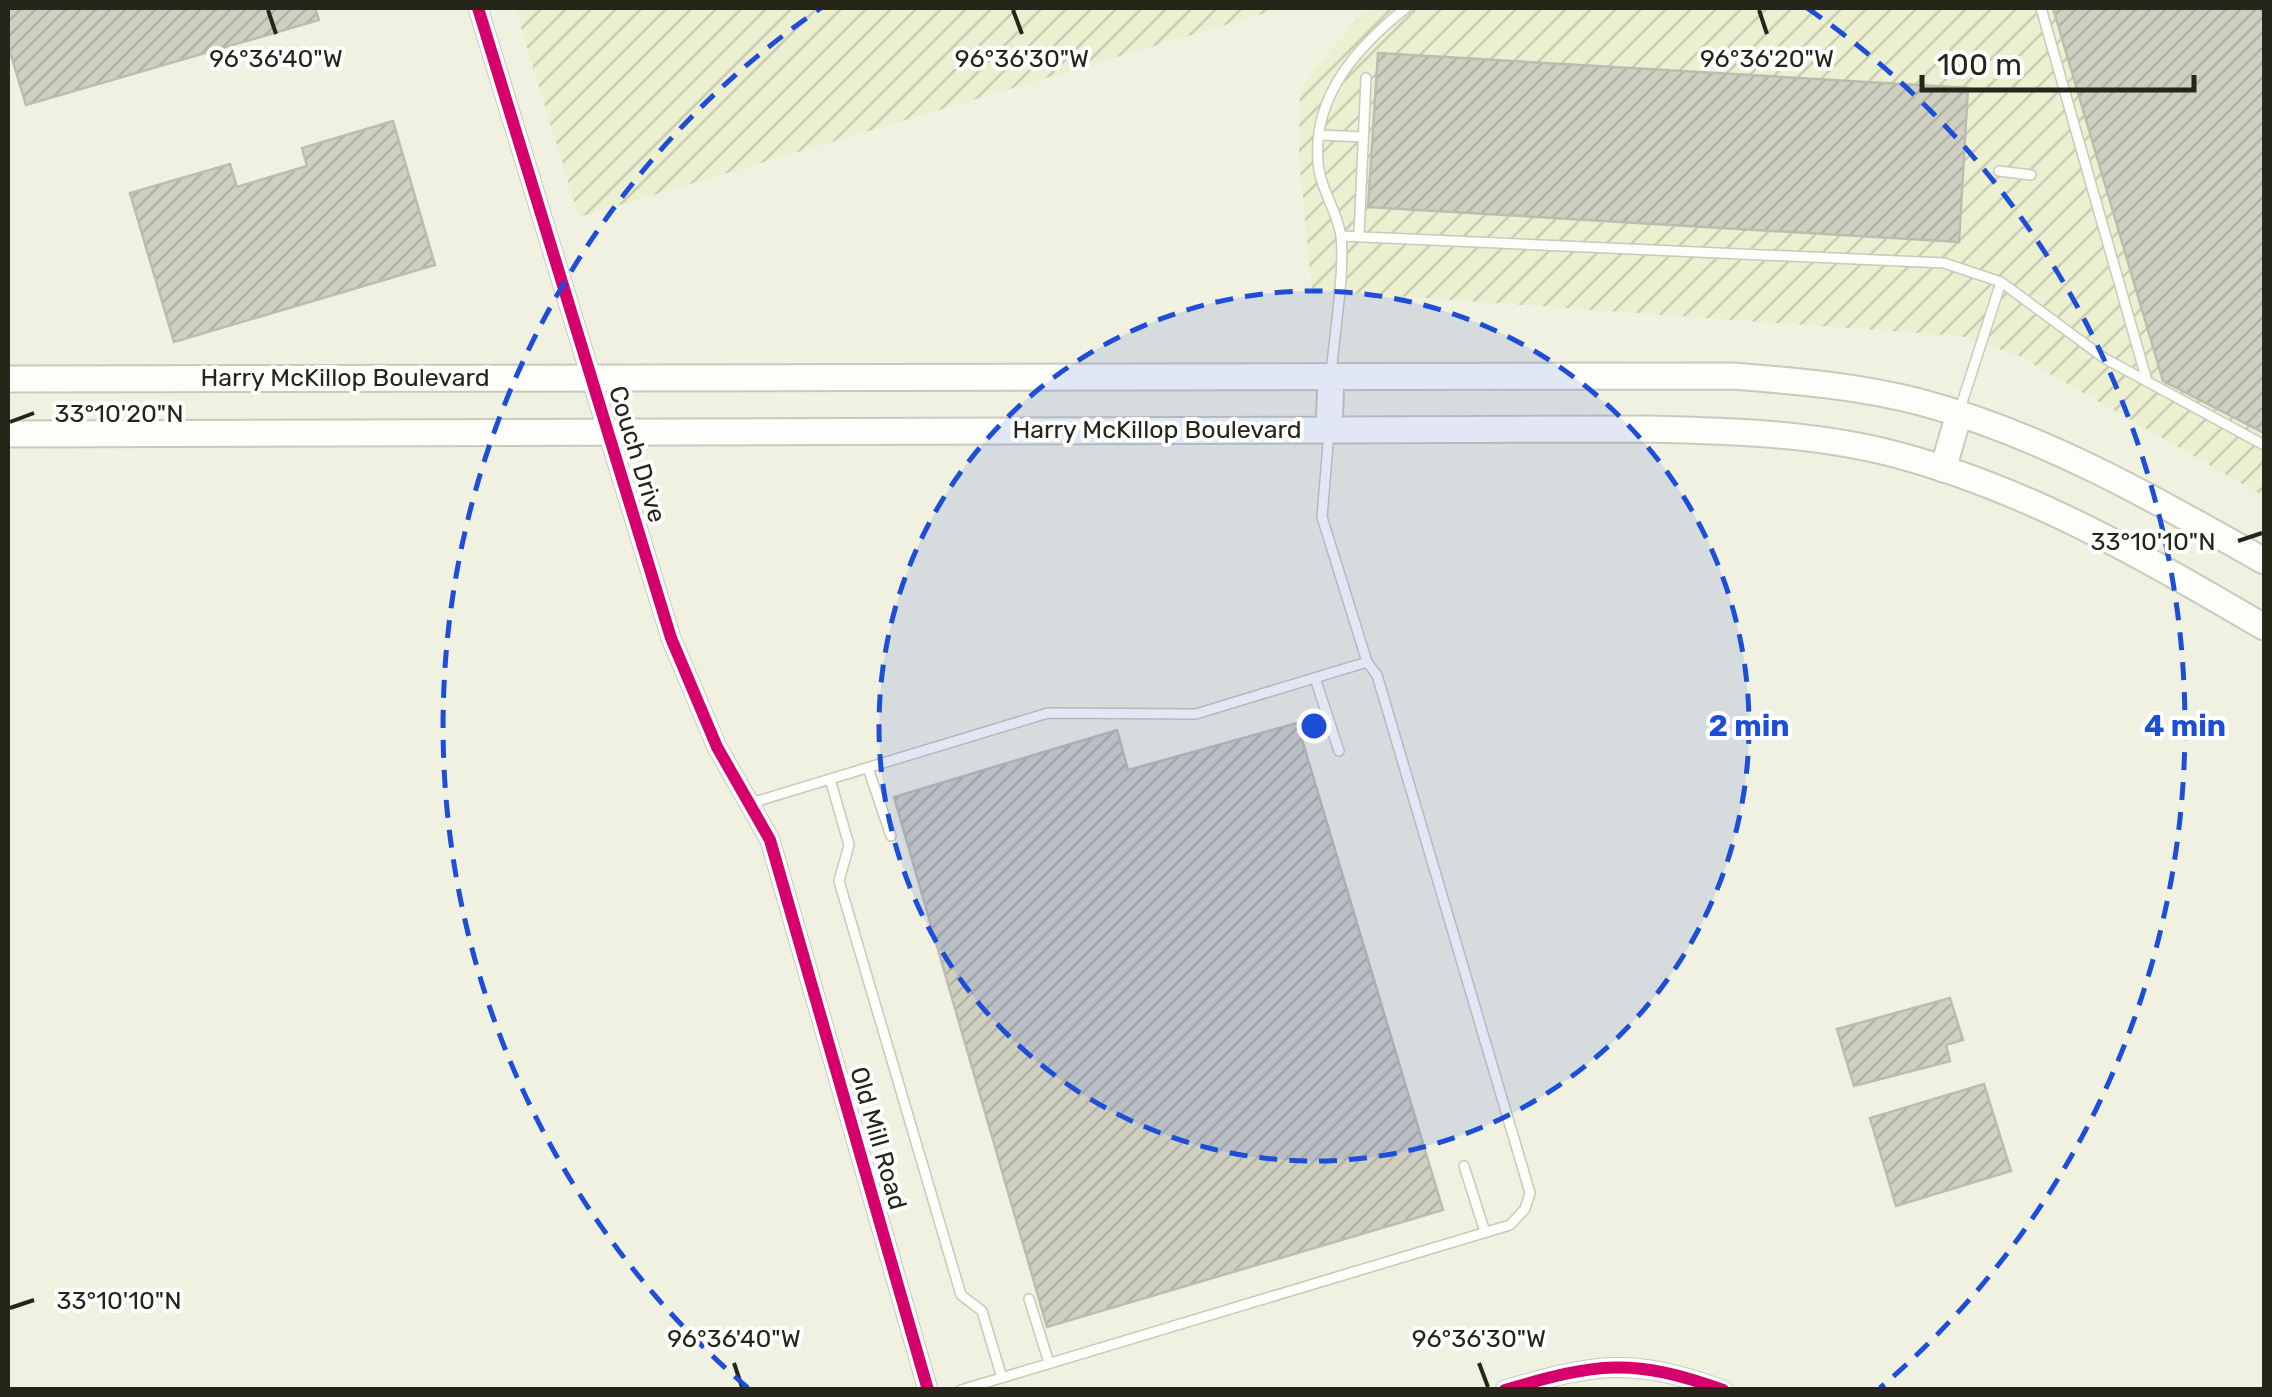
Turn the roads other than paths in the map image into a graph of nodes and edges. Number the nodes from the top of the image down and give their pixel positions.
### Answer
1 (478, 8) edge
2 (1406, 8) edge
3 (2042, 8) edge
4 (1366, 78) dead end
5 (1320, 135) junction
6 (1364, 136) junction
7 (1998, 172) dead end
8 (2030, 175) dead end
9 (1341, 236) junction
10 (1359, 236) junction
11 (2001, 282) junction
12 (590, 375) junction
13 (1331, 378) junction
14 (8, 379) edge
15 (2147, 382) junction
16 (1959, 414) junction
17 (1329, 429) junction
18 (608, 431) junction
19 (8, 434) edge
20 (2264, 445) edge
21 (1943, 468) junction
22 (2264, 561) edge
23 (2264, 627) edge
24 (1366, 662) junction
25 (1315, 678) junction
26 (1339, 751) dead end
27 (868, 768) junction
28 (830, 780) junction
29 (751, 803) junction
30 (891, 836) dead end
31 (788, 899) joint
32 (1464, 1166) dead end
33 (1485, 1232) junction
34 (1029, 1299) dead end
35 (1049, 1363) junction
36 (1002, 1378) junction
37 (928, 1390) edge
38 (962, 1390) edge
39 (1506, 1390) edge
40 (1723, 1390) edge

1 - 12 street, Couch Drive
2 - 5 lane
3 - 15 lane
4 - 6 lane
5 - 6 lane
5 - 9 lane
6 - 10 lane
7 - 8 lane
9 - 10 lane
9 - 13 lane
10 - 11 lane
11 - 15 lane
11 - 16 lane
12 - 13 main road, Harry McKillop Boulevard
12 - 14 main road, Harry McKillop Boulevard
12 - 18 street, Couch Drive
13 - 16 main road, Harry McKillop Boulevard
13 - 17 main road
15 - 20 lane
16 - 21 main road
16 - 22 main road, Harry McKillop Boulevard
17 - 18 main road, Harry McKillop Boulevard
17 - 21 main road, Harry McKillop Boulevard
17 - 24 lane
18 - 19 main road, Harry McKillop Boulevard
18 - 29 street, Couch Drive
21 - 23 main road, Harry McKillop Boulevard
24 - 25 lane
24 - 33 lane
25 - 26 lane
25 - 27 lane
27 - 28 lane
27 - 30 lane
28 - 29 lane
28 - 36 lane
29 - 31 street, Couch Drive
31 - 37 street, Old Mill Road
32 - 33 lane
33 - 35 lane
34 - 35 lane
35 - 36 lane
36 - 38 lane
39 - 40 street

